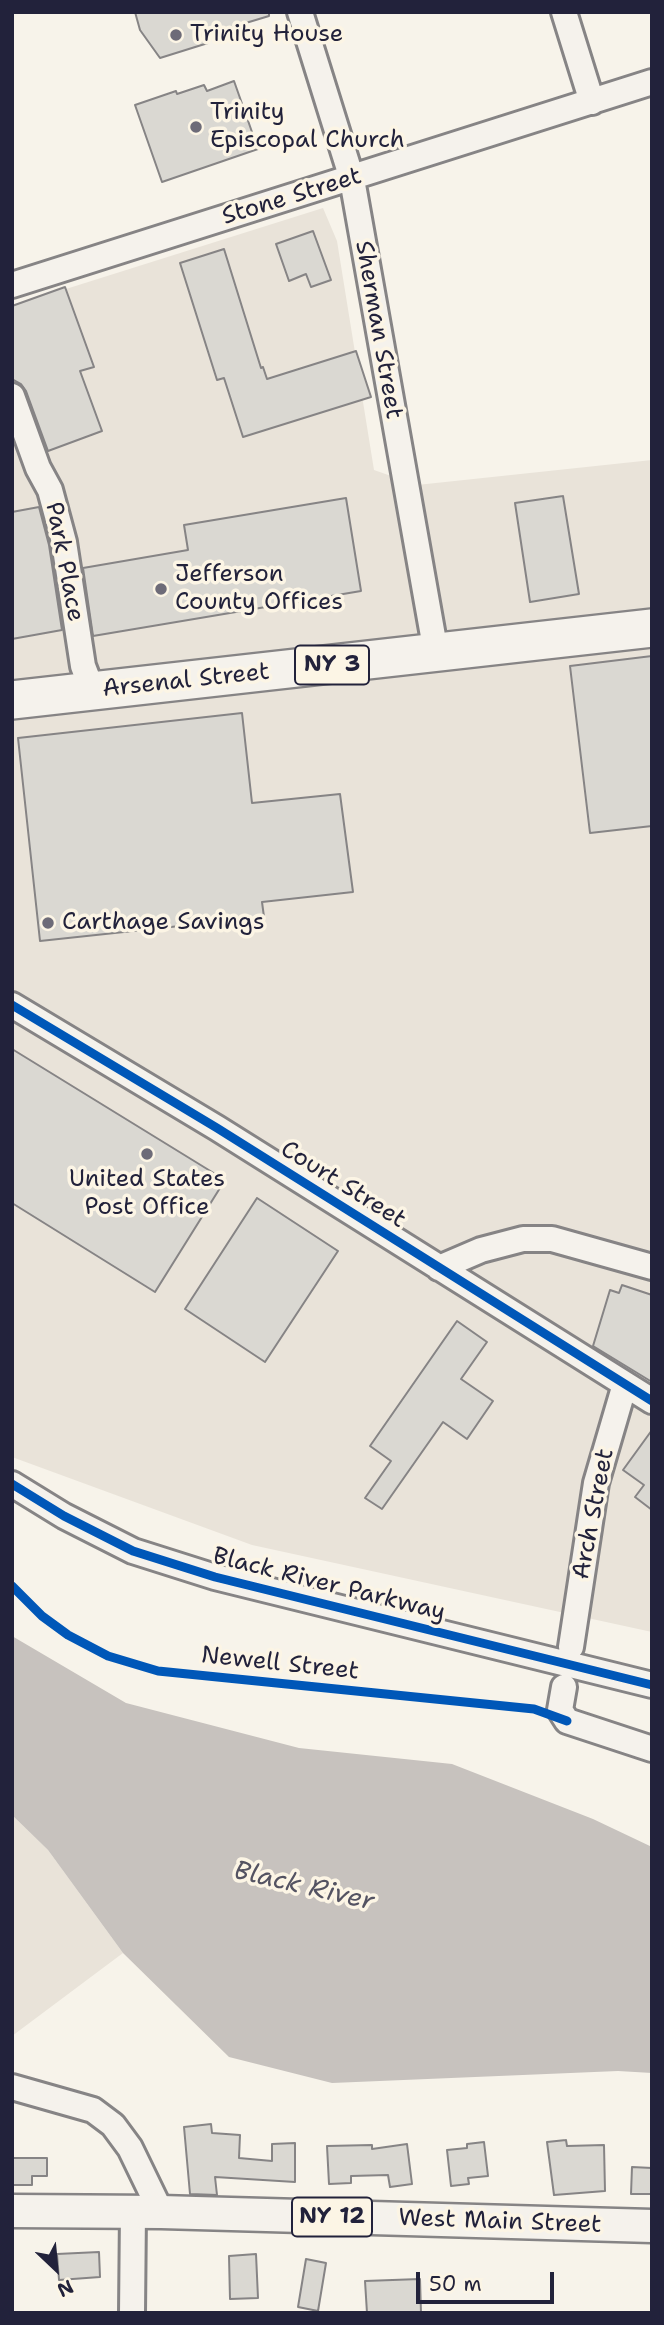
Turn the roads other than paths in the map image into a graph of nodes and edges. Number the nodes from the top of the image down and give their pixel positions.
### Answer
1 (300, 12) edge
2 (564, 12) edge
3 (652, 82) edge
4 (592, 102) junction
5 (352, 179) junction
6 (12, 285) edge
7 (12, 396) edge
8 (652, 628) edge
9 (436, 653) junction
10 (93, 692) junction
11 (12, 701) edge
12 (12, 1005) edge
13 (652, 1267) edge
14 (439, 1268) junction
15 (625, 1384) junction
16 (652, 1401) edge
17 (12, 1484) edge
18 (570, 1647) dead end
19 (652, 1685) edge
20 (564, 1686) dead end
21 (652, 1749) edge
22 (12, 2087) edge
23 (12, 2211) edge
24 (147, 2212) junction
25 (652, 2226) edge
26 (132, 2313) edge

1 - 5 street, Sherman Street
2 - 4 street
3 - 4 street, Stone Street
4 - 5 street, Stone Street
5 - 6 street, Stone Street
5 - 9 street, Sherman Street
7 - 10 street, Park Place
8 - 9 highway, Arsenal Street / NY 3
9 - 10 highway, Arsenal Street / NY 3
10 - 11 highway, Arsenal Street / NY 3
12 - 14 street, Court Street
13 - 14 street
14 - 15 street, Court Street
15 - 16 street, Court Street
15 - 18 street, Arch Street
17 - 19 street, Black River Parkway
20 - 21 street
22 - 24 street
23 - 24 main road, West Main Street / NY 12
24 - 25 main road, West Main Street / NY 12
24 - 26 street

